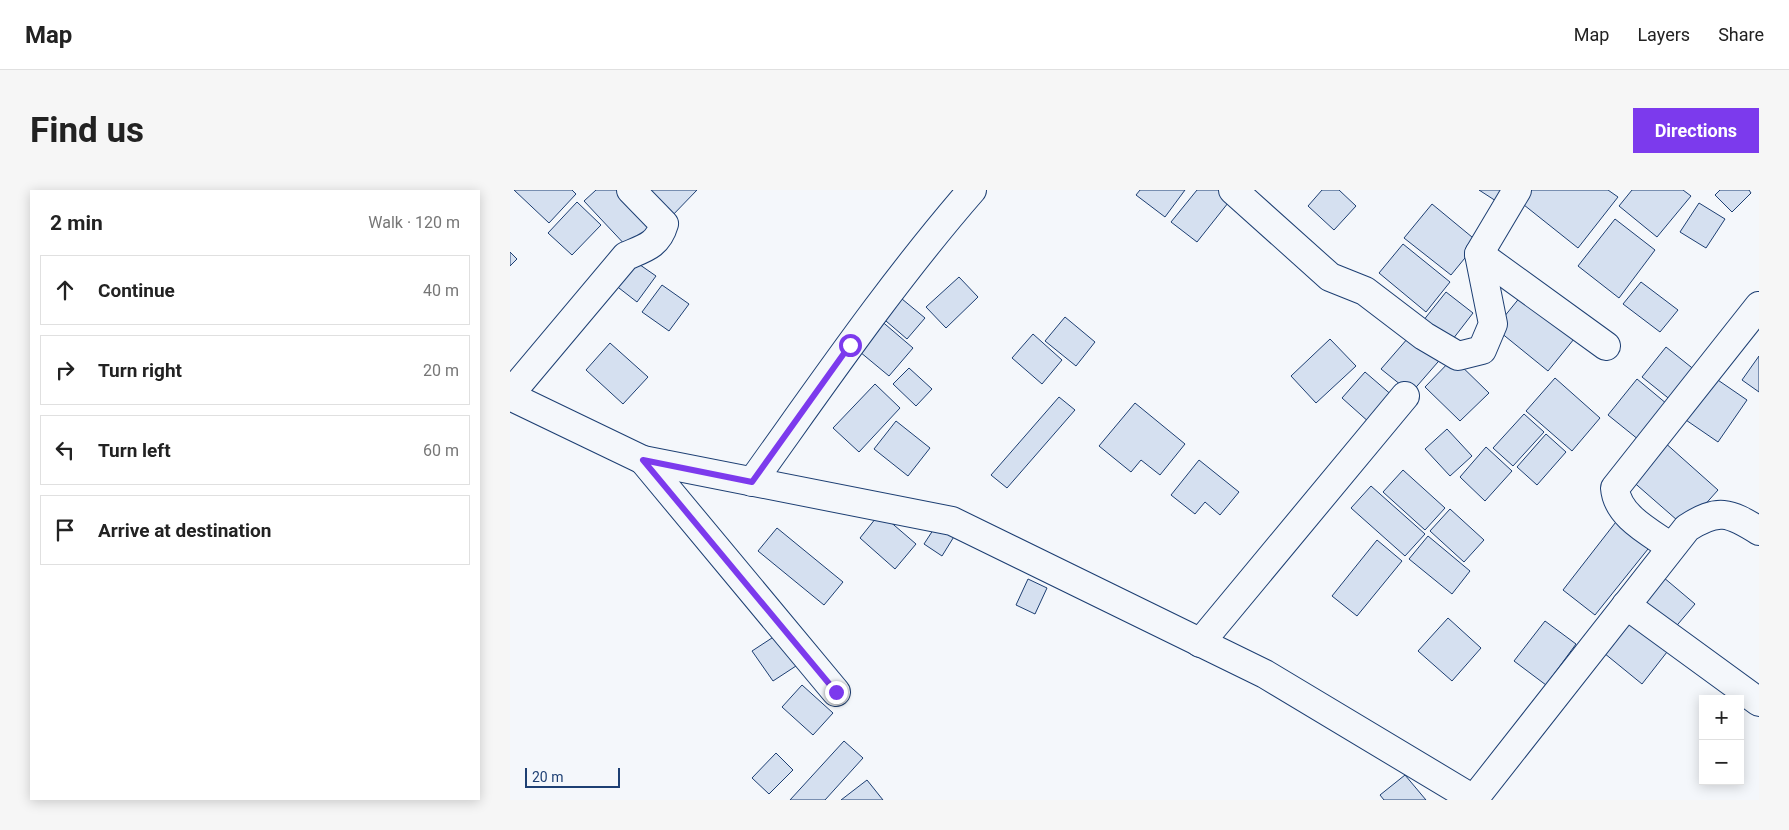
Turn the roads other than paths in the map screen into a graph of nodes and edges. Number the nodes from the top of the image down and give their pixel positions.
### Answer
1 (631, 190) edge
2 (972, 190) edge
3 (1233, 190) edge
4 (1517, 190) edge
5 (1479, 254) junction
6 (1754, 322) edge
7 (1606, 346) dead end
8 (510, 395) edge
9 (1405, 396) dead end
10 (643, 460) junction
11 (752, 482) junction
12 (1759, 531) edge
13 (1671, 547) junction
14 (1626, 605) junction
15 (1200, 642) junction
16 (836, 692) dead end
17 (1759, 702) edge
18 (1474, 800) edge

1 - 8 street
2 - 11 street
3 - 5 street
4 - 5 street
5 - 7 street
6 - 13 street
8 - 10 street
9 - 15 street
10 - 11 street
10 - 16 street
11 - 15 street
12 - 13 street
13 - 14 street
14 - 17 street
14 - 18 street
15 - 18 street

